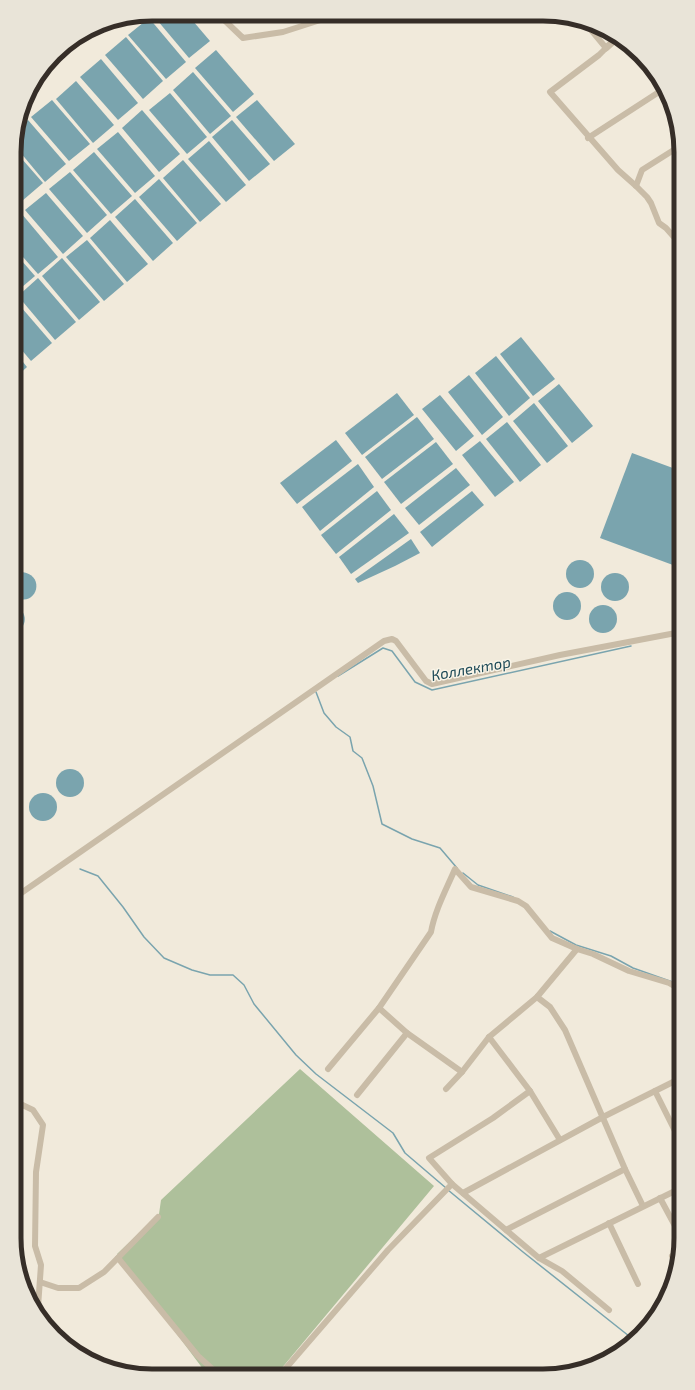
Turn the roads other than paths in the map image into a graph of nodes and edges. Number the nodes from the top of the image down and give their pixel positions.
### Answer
1 (225, 21) edge
2 (317, 21) edge
3 (590, 30) edge
4 (613, 41) edge
5 (606, 48) junction
6 (660, 92) edge
7 (588, 138) junction
8 (674, 150) edge
9 (636, 186) junction
10 (674, 238) edge
11 (674, 633) edge
12 (21, 893) edge
13 (577, 949) junction
14 (674, 986) edge
15 (537, 997) junction
16 (379, 1008) junction
17 (407, 1033) junction
18 (488, 1037) junction
19 (328, 1069) dead end
20 (462, 1072) junction
21 (674, 1082) edge
22 (446, 1089) dead end
23 (530, 1091) junction
24 (655, 1091) junction
25 (356, 1095) dead end
26 (21, 1104) edge
27 (603, 1117) junction
28 (674, 1129) edge
29 (560, 1140) junction
30 (625, 1169) junction
31 (449, 1187) junction
32 (674, 1191) edge
33 (463, 1193) junction
34 (660, 1198) junction
35 (643, 1206) junction
36 (158, 1217) dead end
37 (609, 1223) junction
38 (674, 1224) edge
39 (506, 1230) junction
40 (118, 1258) junction
41 (539, 1258) junction
42 (40, 1282) junction
43 (638, 1284) dead end
44 (38, 1303) edge
45 (609, 1310) dead end
46 (211, 1369) edge
47 (285, 1369) edge

1 - 2 street
3 - 5 street
4 - 5 street
5 - 7 street
6 - 7 street
7 - 9 street
8 - 9 street
9 - 10 street
11 - 12 street
13 - 14 street
13 - 15 street
13 - 16 street
15 - 18 street
15 - 27 street
16 - 17 street
16 - 19 street
17 - 20 street
17 - 25 street
18 - 20 street
18 - 23 street
20 - 22 street
21 - 24 street
23 - 29 street
23 - 31 street
24 - 27 street
24 - 28 street
26 - 42 street
27 - 29 street
27 - 30 street
29 - 33 street
30 - 35 street
30 - 39 street
31 - 33 street
31 - 47 street
32 - 34 street
33 - 39 street
34 - 35 street
34 - 38 street
35 - 37 street
36 - 40 street
37 - 41 street
37 - 43 street
39 - 41 street
40 - 42 street
40 - 46 street
41 - 45 street
42 - 44 street

